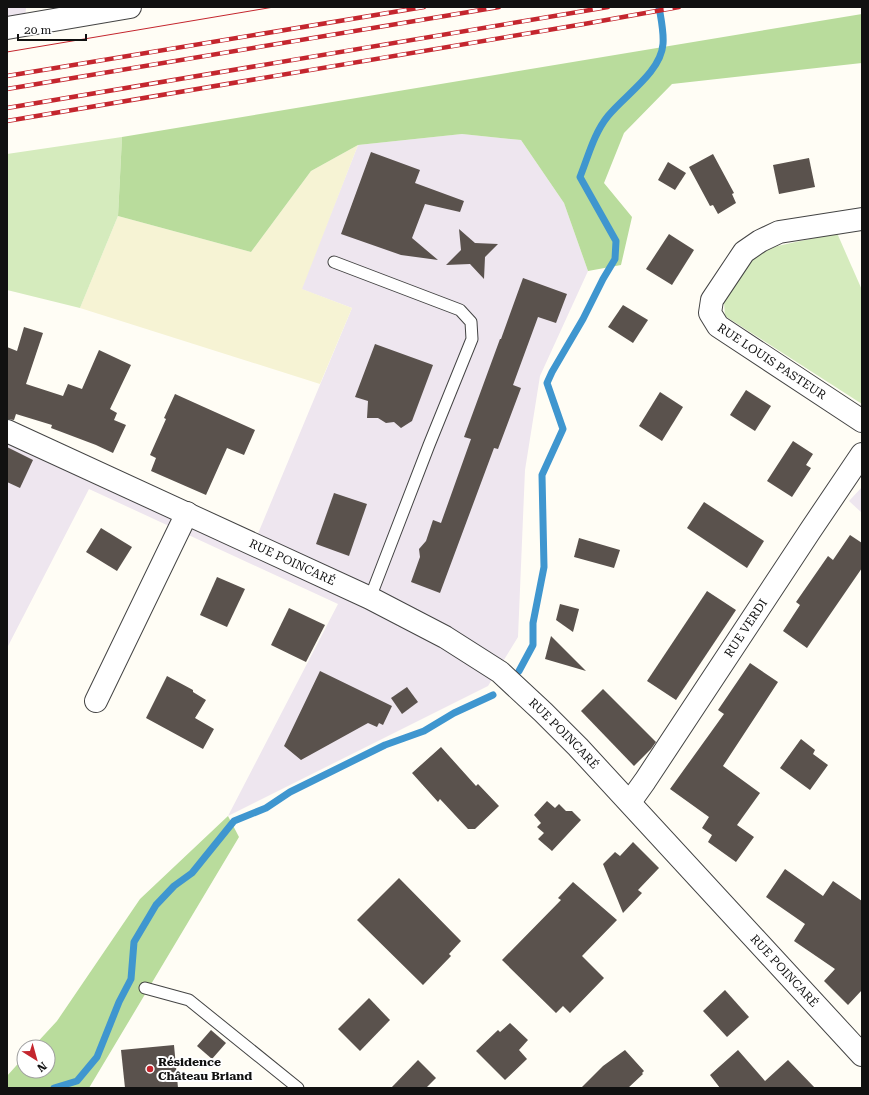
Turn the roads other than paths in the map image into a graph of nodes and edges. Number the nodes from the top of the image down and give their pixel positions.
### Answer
1 (130, 7) edge
2 (7, 28) edge
3 (862, 218) edge
4 (334, 262) dead end
5 (862, 421) edge
6 (7, 431) edge
7 (862, 454) edge
8 (187, 513) junction
9 (370, 598) junction
10 (96, 701) dead end
11 (630, 802) junction
12 (145, 988) dead end
13 (862, 1055) edge
14 (298, 1088) edge

1 - 2 street
3 - 5 street, RUE LOUIS PASTEUR
4 - 9 lane
6 - 8 street, RUE POINCARÉ
7 - 11 street, RUE VERDI
8 - 9 street, RUE POINCARÉ
8 - 10 street
9 - 11 street, RUE POINCARÉ
11 - 13 street, RUE POINCARÉ
12 - 14 lane

